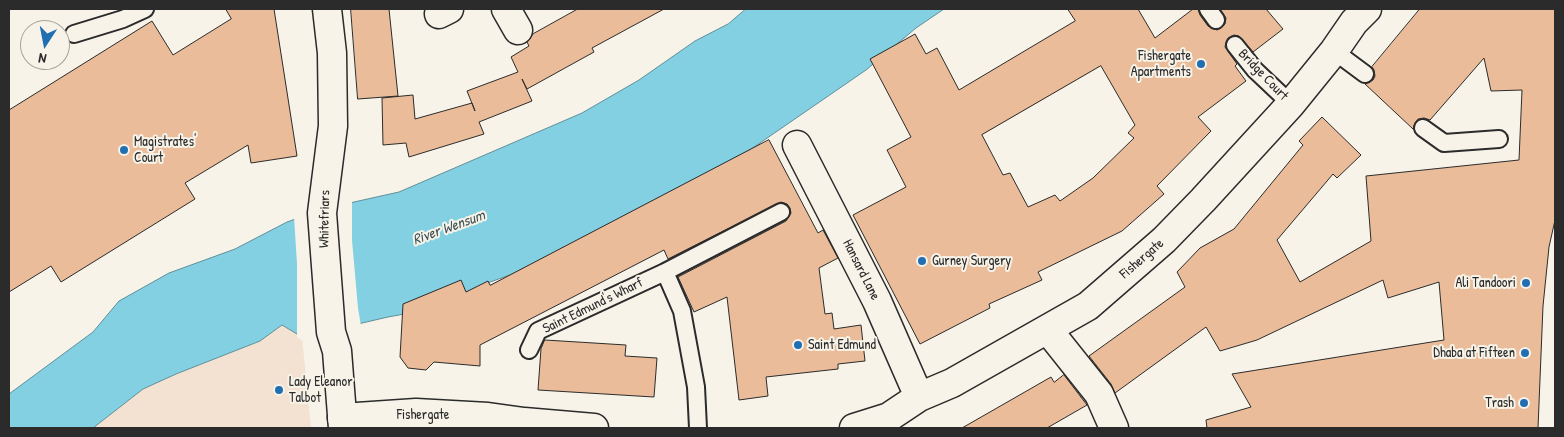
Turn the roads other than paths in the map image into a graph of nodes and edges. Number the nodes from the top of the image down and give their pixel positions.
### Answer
1 (146, 9) edge
2 (327, 9) edge
3 (1367, 9) edge
4 (74, 34) dead end
5 (1235, 46) dead end
6 (1334, 51) junction
7 (1365, 74) dead end
8 (1291, 104) junction
9 (1423, 128) dead end
10 (1499, 139) dead end
11 (797, 145) dead end
12 (781, 212) dead end
13 (665, 272) junction
14 (1048, 330) junction
15 (529, 350) dead end
16 (919, 397) junction
17 (343, 423) edge
18 (594, 428) edge
19 (698, 428) edge
20 (854, 428) edge
21 (1114, 428) edge

1 - 4 lane
2 - 17 street, Whitefriars
3 - 6 street, Fishergate
5 - 8 lane, Bridge Court
6 - 7 lane
6 - 8 street, Fishergate
8 - 14 street, Fishergate
9 - 10 lane
11 - 16 street, Hansard Lane
12 - 13 lane, Saint Edmund's Wharf
13 - 15 lane, Saint Edmund's Wharf
13 - 19 lane
14 - 16 street, Fishergate
14 - 21 street
16 - 20 street, Fishergate
17 - 18 street, Fishergate

